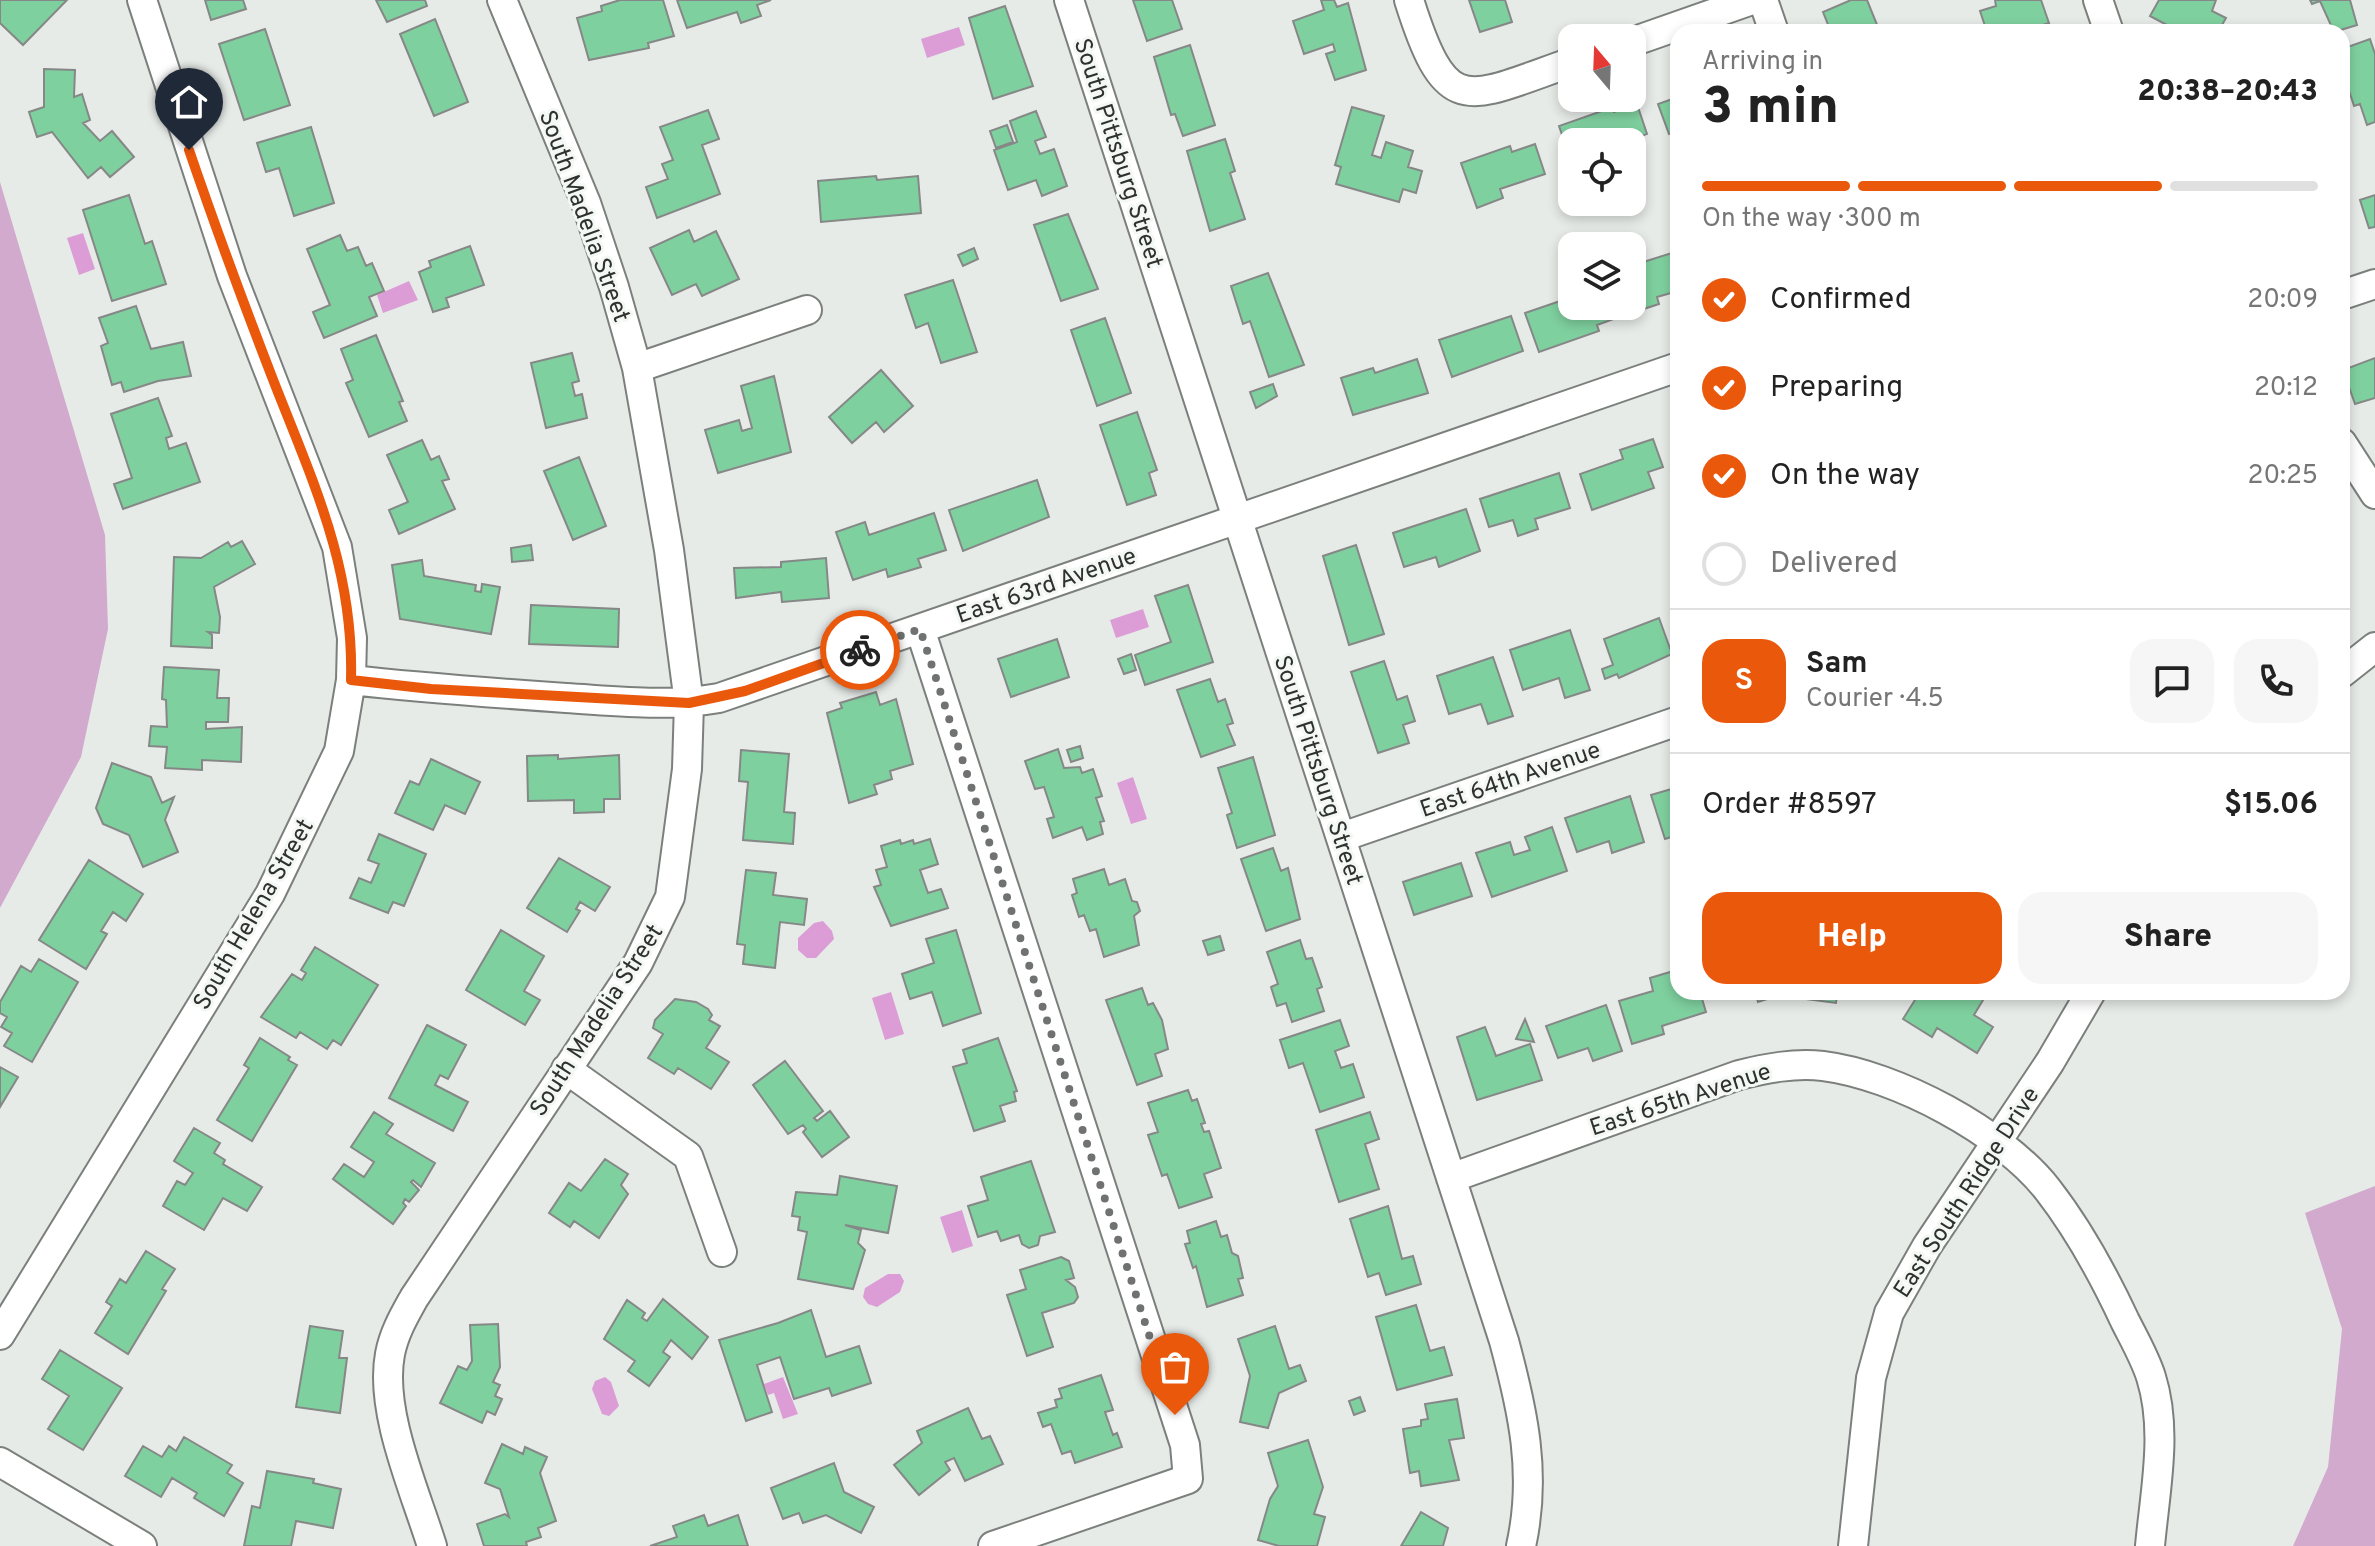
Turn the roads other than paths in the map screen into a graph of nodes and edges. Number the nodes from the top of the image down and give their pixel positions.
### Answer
1 (142, 0) edge
2 (1069, 0) edge
3 (1409, 0) edge
4 (1752, 0) edge
5 (1763, 0) edge
6 (2098, 0) edge
7 (509, 3) edge
8 (1683, 24) edge
9 (1771, 24) edge
10 (2106, 24) edge
11 (1670, 29) edge
12 (1646, 37) edge
13 (1558, 67) edge
14 (2375, 284) edge
15 (2350, 292) edge
16 (807, 310) dead end
17 (637, 368) junction
18 (1670, 370) edge
19 (2350, 455) edge
20 (2375, 494) edge
21 (1237, 518) junction
22 (920, 629) junction
23 (2375, 647) edge
24 (2350, 667) edge
25 (351, 680) junction
26 (689, 703) junction
27 (1670, 724) edge
28 (1342, 837) junction
29 (2086, 1000) edge
30 (566, 1069) junction
31 (1996, 1142) junction
32 (1451, 1178) junction
33 (722, 1252) dead end
34 (0, 1335) edge
35 (0, 1462) edge
36 (142, 1546) edge
37 (432, 1546) edge
38 (993, 1546) edge
39 (1521, 1546) edge
40 (1853, 1546) edge
41 (2150, 1546) edge

1 - 25 street, South Helena Street
2 - 21 street, South Pittsburg Street
3 - 13 street
4 - 8 street
5 - 9 street
6 - 10 street
7 - 17 street, South Madelia Street
11 - 12 street
14 - 15 street
16 - 17 street
17 - 26 street, South Madelia Street
18 - 21 street, East 63rd Avenue
19 - 20 street
21 - 22 street, East 63rd Avenue
21 - 28 street, South Pittsburg Street
22 - 26 street, East 63rd Avenue
22 - 38 street
23 - 24 street
25 - 26 street, East 63rd Avenue
25 - 34 street, South Helena Street
26 - 30 street, South Madelia Street
27 - 28 street, East 64th Avenue
28 - 32 street, South Pittsburg Street
29 - 31 street, East South Ridge Drive
30 - 33 street
30 - 37 street, South Madelia Street
31 - 32 street, East 65th Avenue
31 - 40 street, East South Ridge Drive
31 - 41 street, East 65th Avenue
32 - 39 street, South Pittsburg Street
35 - 36 street

